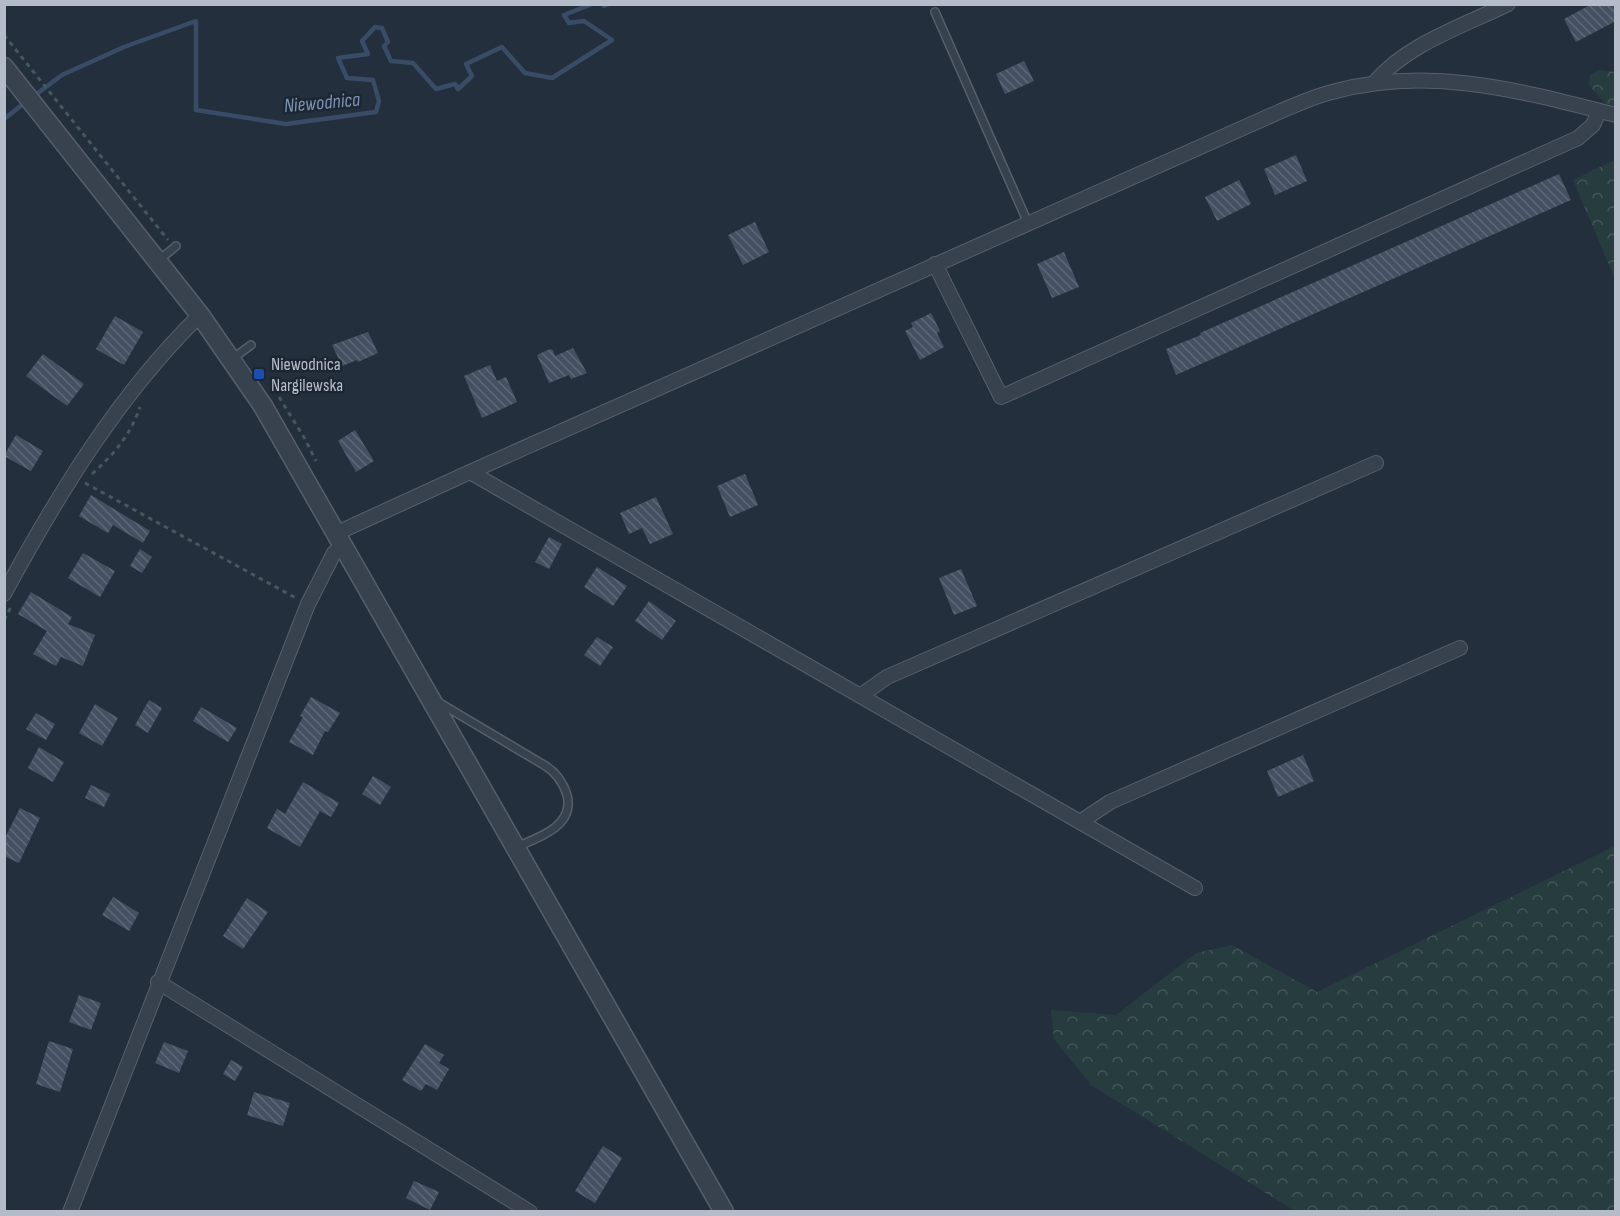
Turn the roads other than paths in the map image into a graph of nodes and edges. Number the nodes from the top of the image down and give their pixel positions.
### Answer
1 (1508, 4) edge
2 (935, 12) dead end
3 (4, 67) edge
4 (1374, 83) junction
5 (1599, 111) junction
6 (1616, 115) edge
7 (1028, 223) junction
8 (176, 246) dead end
9 (158, 261) junction
10 (935, 264) junction
11 (200, 315) junction
12 (251, 345) dead end
13 (232, 359) junction
14 (1376, 463) dead end
15 (470, 472) junction
16 (340, 539) junction
17 (10, 597) edge
18 (1460, 648) dead end
19 (860, 696) junction
20 (430, 698) junction
21 (1080, 822) junction
22 (516, 847) junction
23 (1195, 888) dead end
24 (158, 982) junction
25 (69, 1212) edge
26 (530, 1212) edge
27 (724, 1212) edge

1 - 4 street
2 - 7 lane
3 - 9 street
4 - 5 street
4 - 7 street
5 - 6 street
5 - 10 street
7 - 10 street
8 - 9 lane
9 - 11 street
10 - 15 street
11 - 13 street
11 - 17 street
12 - 13 lane
13 - 16 street
14 - 19 street
15 - 16 street
15 - 19 street
16 - 20 street
16 - 24 street
18 - 21 street
19 - 21 street
20 - 22 street
20 - 22 lane
21 - 23 street
22 - 27 street
24 - 25 street
24 - 26 street

